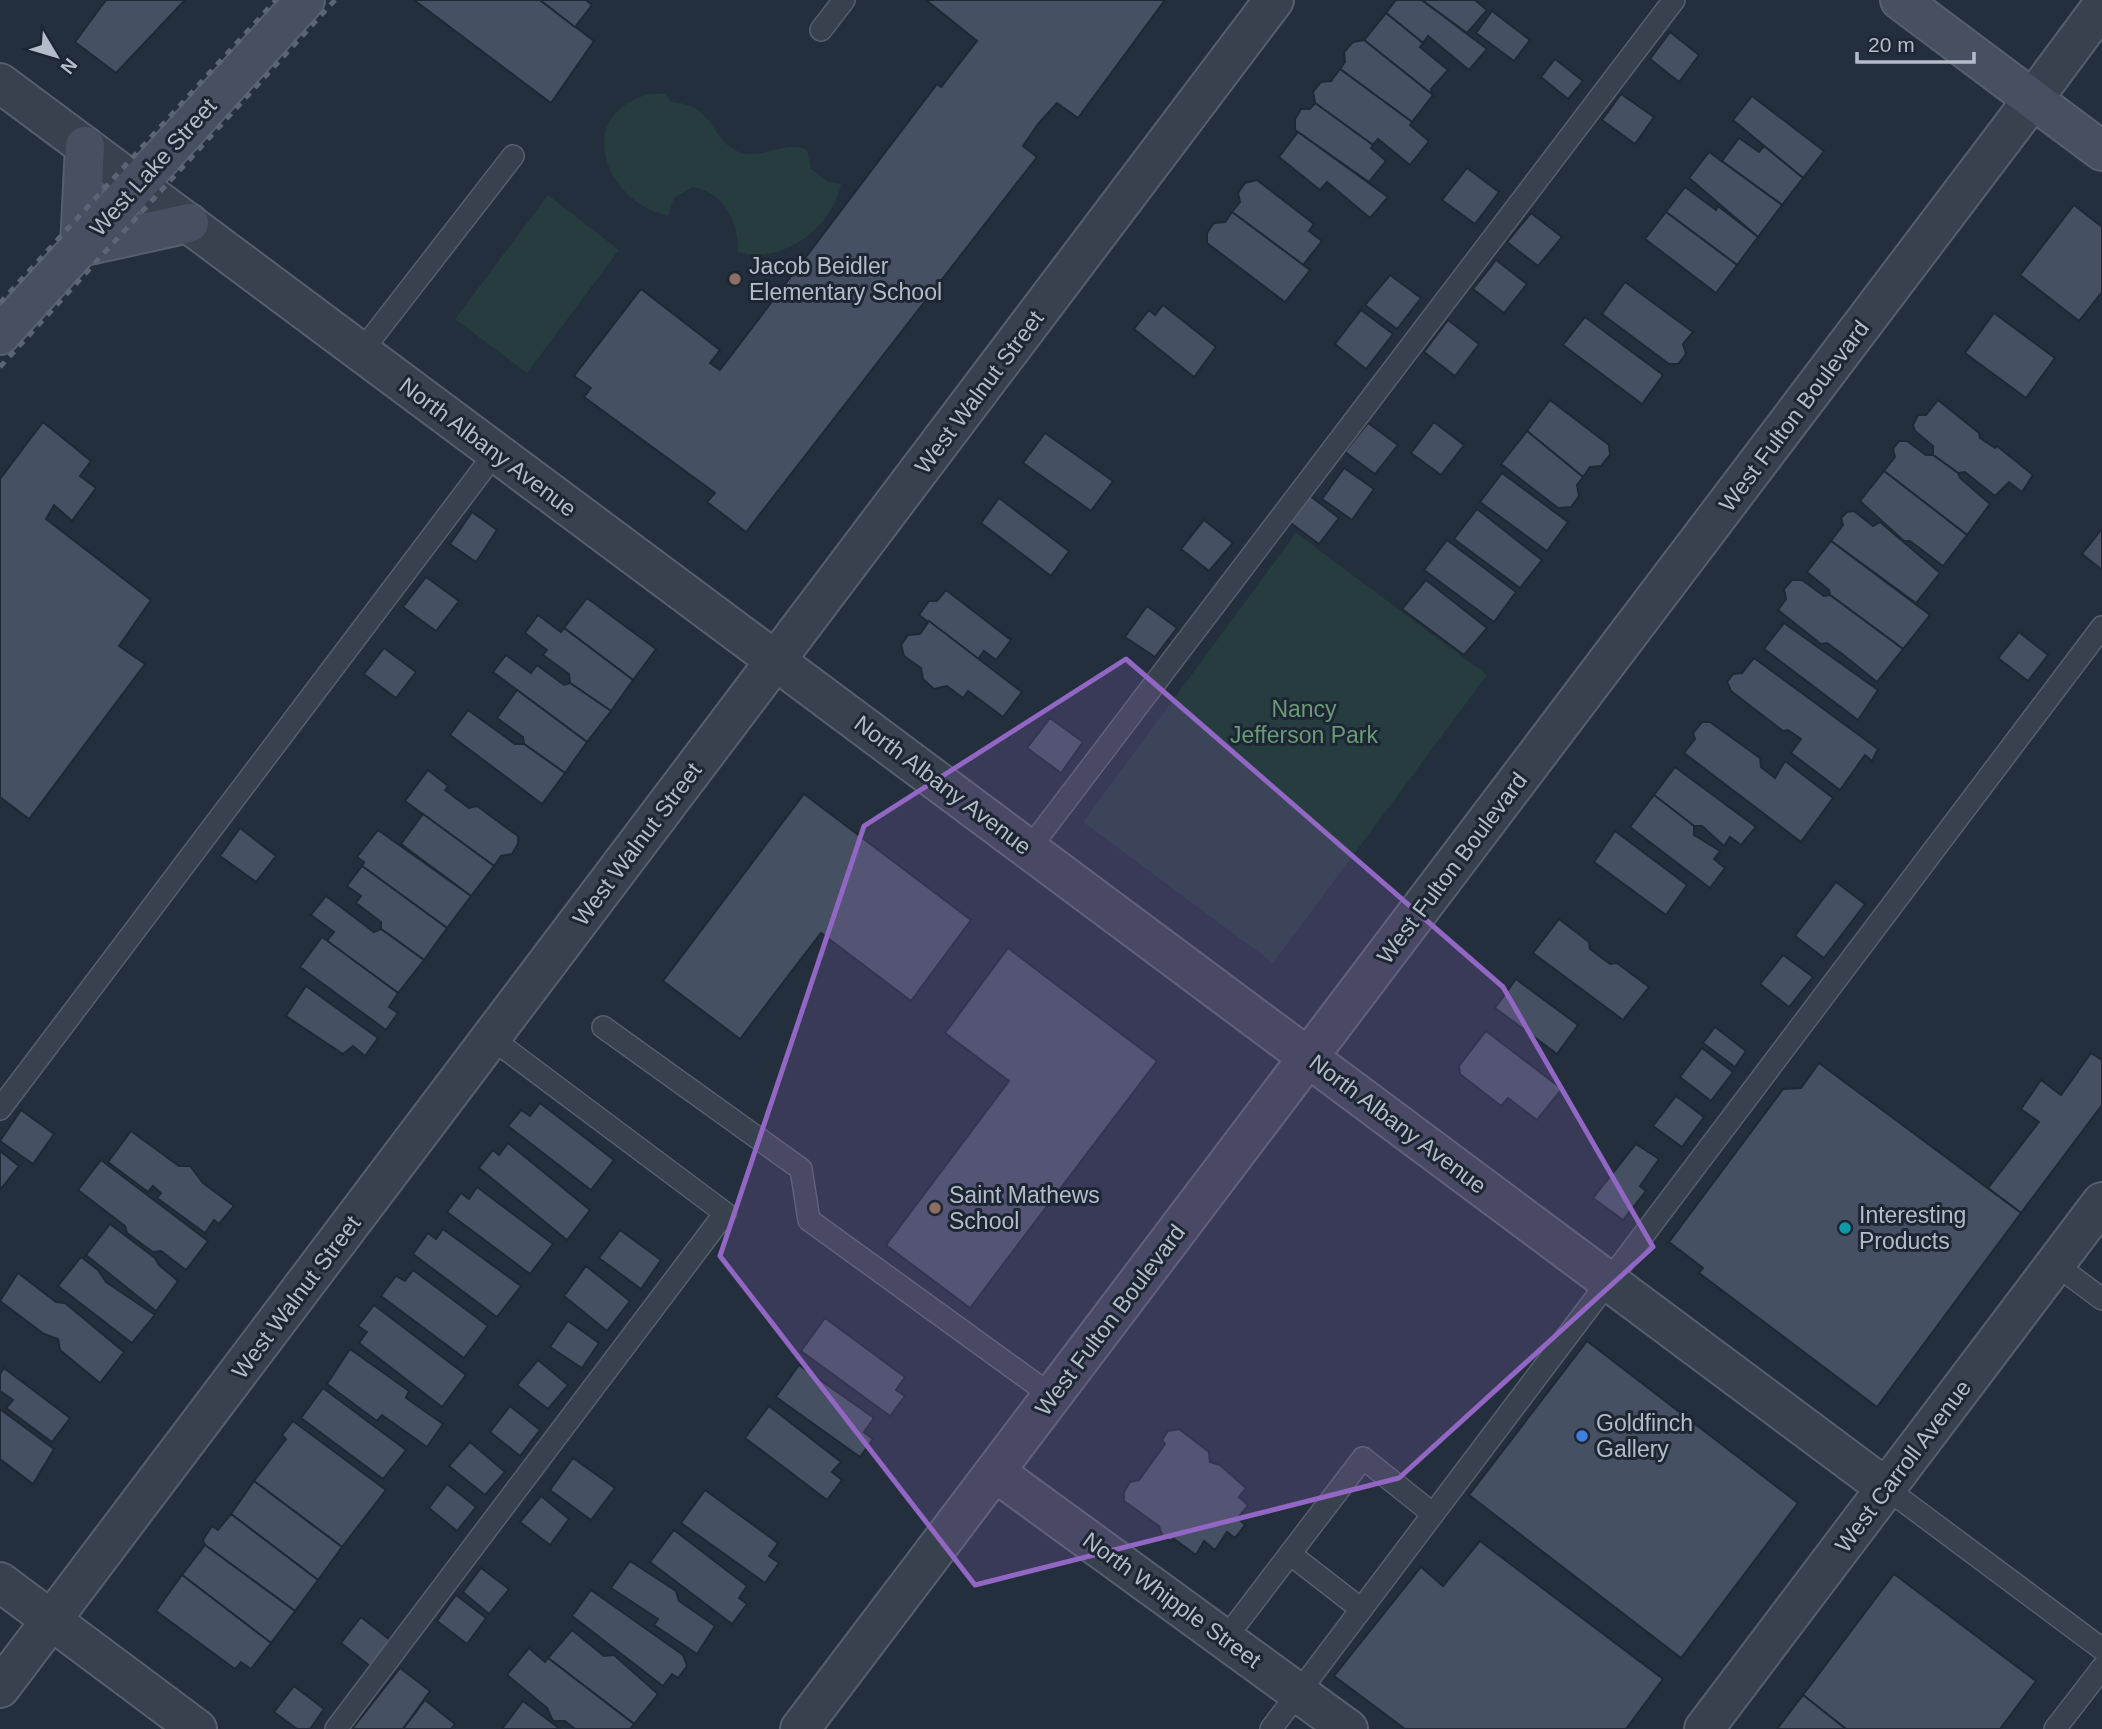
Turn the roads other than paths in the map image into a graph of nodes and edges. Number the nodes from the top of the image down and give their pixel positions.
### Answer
1 (305, 0) edge
2 (844, 0) edge
3 (1273, 0) edge
4 (1674, 0) edge
5 (1900, 0) edge
6 (2102, 6) edge
7 (821, 30) dead end
8 (4, 94) edge
9 (2033, 99) junction
10 (85, 146) junction
11 (2102, 151) edge
12 (513, 156) dead end
13 (137, 185) junction
14 (189, 223) junction
15 (80, 247) junction
16 (0, 335) edge
17 (361, 352) junction
18 (495, 452) junction
19 (2102, 627) edge
20 (776, 661) junction
21 (1029, 849) junction
22 (603, 1027) dead end
23 (491, 1038) junction
24 (1308, 1058) junction
25 (0, 1109) edge
26 (2102, 1202) edge
27 (2055, 1264) junction
28 (1608, 1281) junction
29 (2102, 1299) edge
30 (1052, 1396) junction
31 (995, 1472) junction
32 (1886, 1488) junction
33 (1433, 1514) junction
34 (1290, 1554) junction
35 (0, 1582) edge
36 (1362, 1609) junction
37 (51, 1620) junction
38 (1225, 1639) junction
39 (2102, 1649) edge
40 (2102, 1668) edge
41 (0, 1688) edge
42 (1298, 1693) junction
43 (197, 1729) edge
44 (336, 1729) edge
45 (800, 1729) edge
46 (1271, 1729) edge
47 (1348, 1729) edge
48 (1704, 1729) edge
49 (2054, 1729) edge

1 - 13 main road, West Lake Street
2 - 7 lane
3 - 20 street, West Walnut Street
4 - 21 lane
5 - 9 main road
6 - 9 street, West Fulton Boulevard
8 - 10 street, North Albany Avenue
9 - 11 main road
9 - 24 street, West Fulton Boulevard
10 - 13 street, North Albany Avenue
10 - 15 main road
12 - 17 lane
13 - 14 street, North Albany Avenue
13 - 15 main road, West Lake Street
14 - 15 main road
14 - 17 street, North Albany Avenue
15 - 16 main road, West Lake Street
17 - 18 street, North Albany Avenue
18 - 20 street, North Albany Avenue
18 - 25 lane
19 - 28 lane
20 - 21 street, North Albany Avenue
20 - 23 street, West Walnut Street
21 - 24 street, North Albany Avenue
22 - 30 lane
23 - 37 street, West Walnut Street
23 - 44 lane
24 - 28 street, North Albany Avenue
24 - 30 street, West Fulton Boulevard
26 - 27 street, West Carroll Avenue
27 - 29 lane
27 - 32 street, West Carroll Avenue
28 - 32 street, North Albany Avenue
28 - 33 lane
30 - 31 street, West Fulton Boulevard
31 - 38 street, North Whipple Street
31 - 45 street, West Fulton Boulevard
32 - 39 lane
32 - 48 street, West Carroll Avenue
33 - 34 lane
33 - 36 lane
34 - 36 lane
34 - 38 lane
35 - 37 street
36 - 42 lane
37 - 41 street, West Walnut Street
37 - 43 street
38 - 42 street, North Whipple Street
40 - 49 lane
42 - 46 lane
42 - 47 street, North Whipple Street

